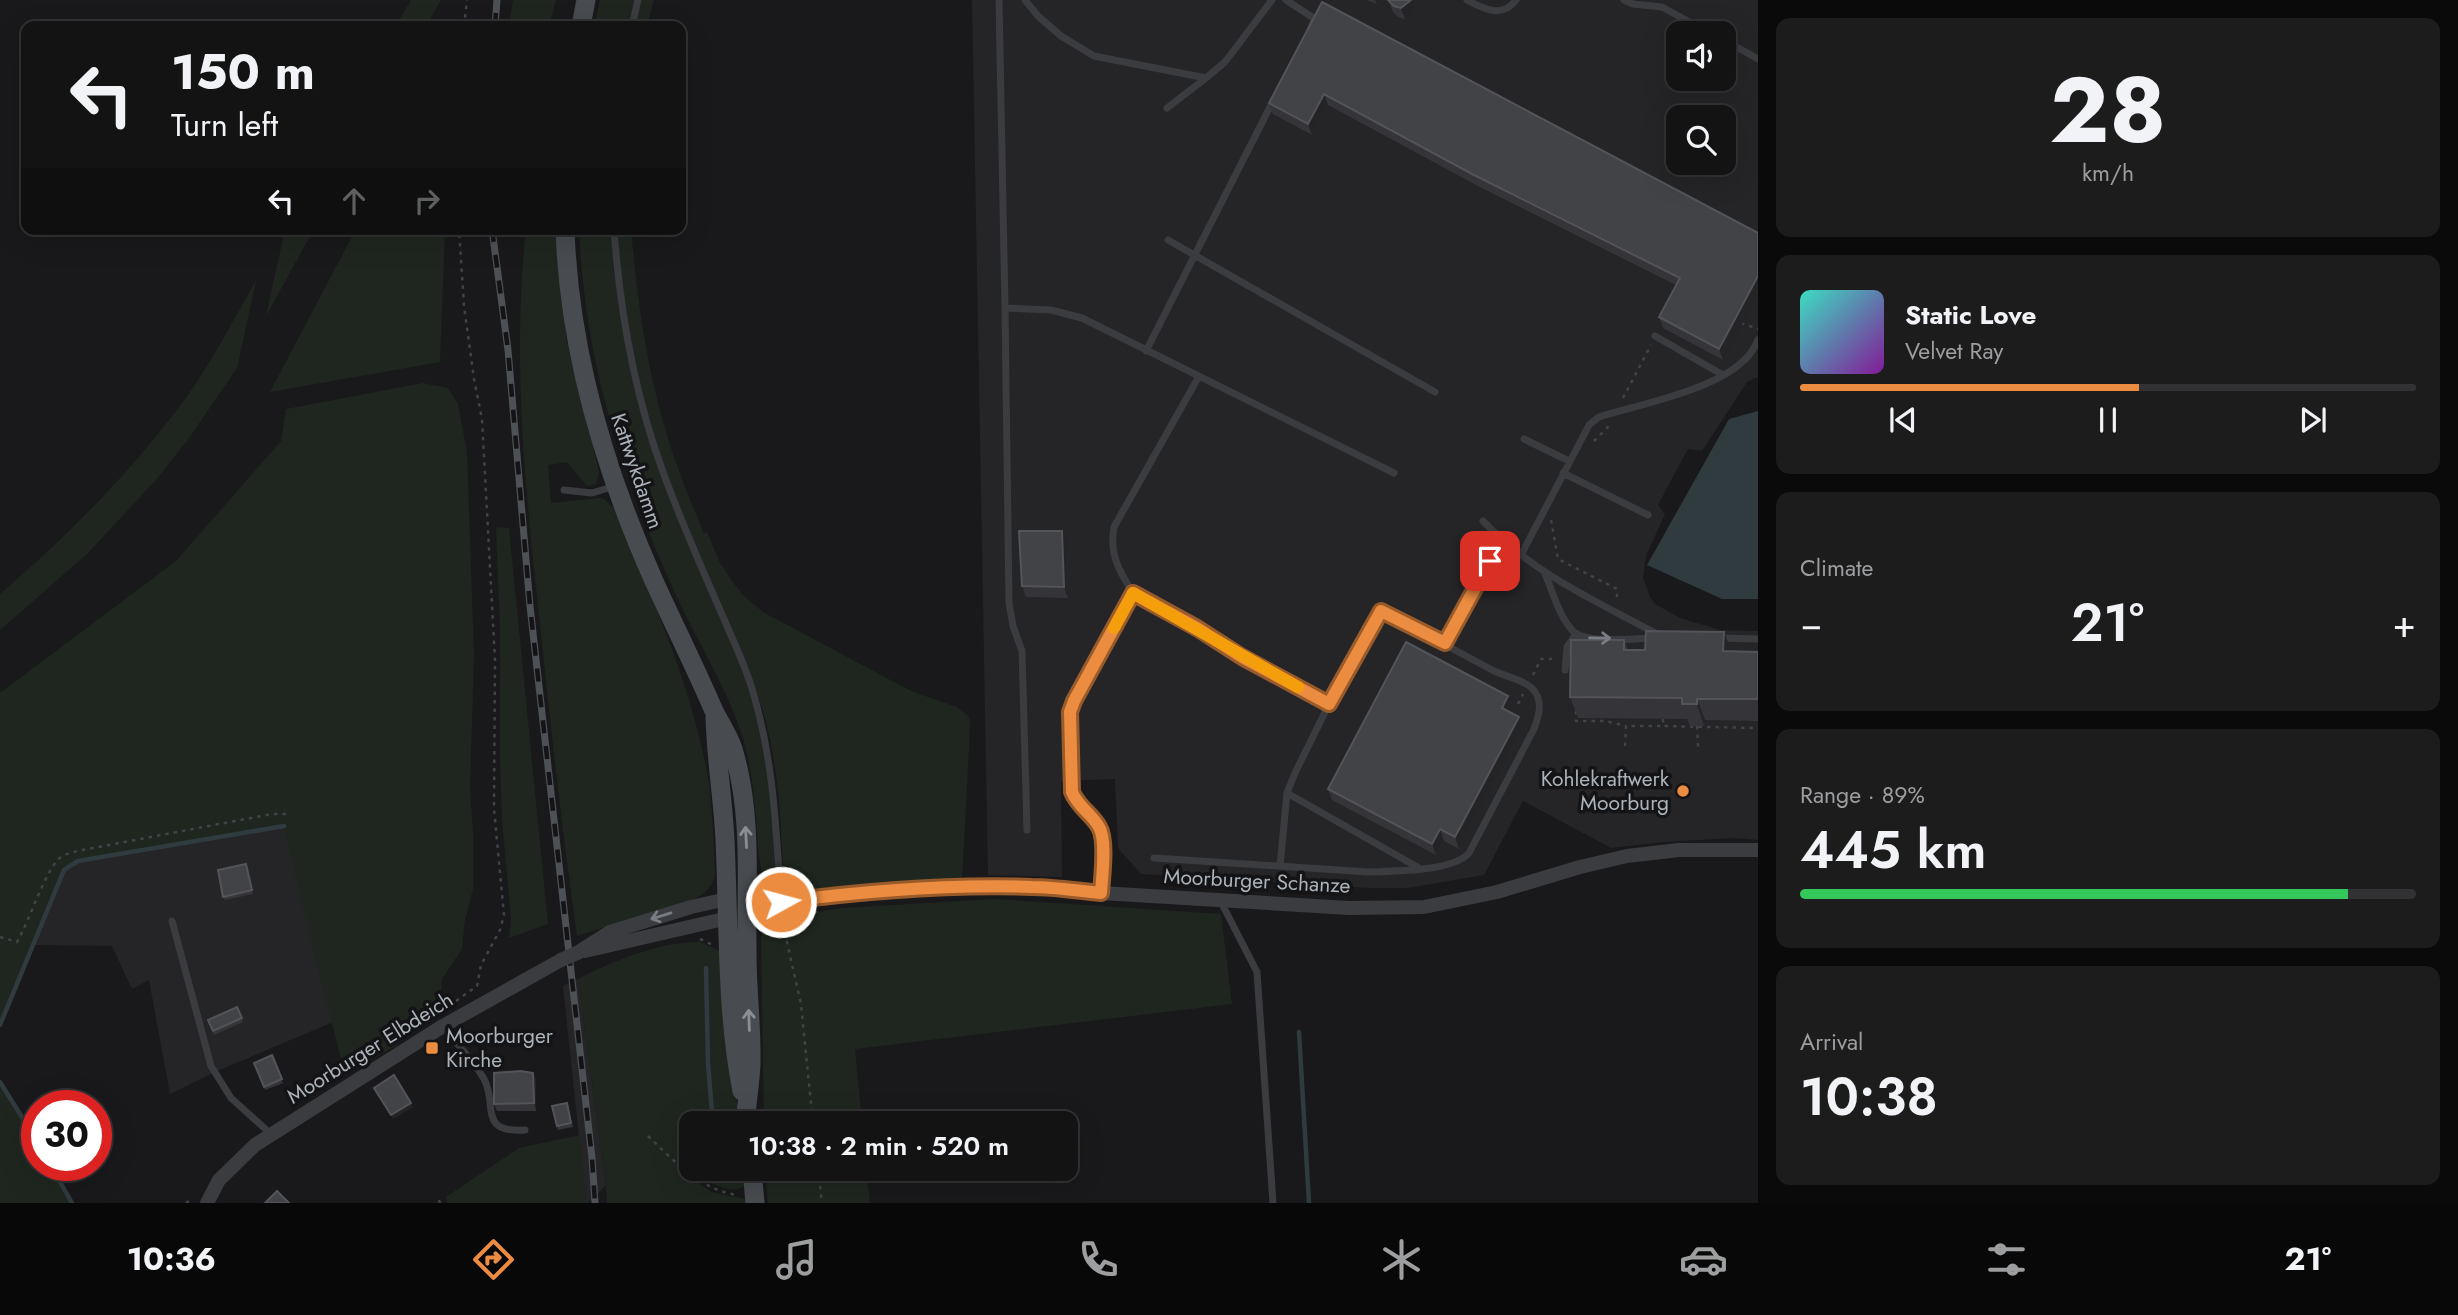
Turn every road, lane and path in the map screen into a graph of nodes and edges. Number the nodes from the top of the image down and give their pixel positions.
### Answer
1 (467, 0) edge
2 (586, 0) edge
3 (638, 0) edge
4 (999, 0) edge
5 (1025, 0) edge
6 (1272, 0) edge
7 (1286, 0) edge
8 (1467, 0) edge
9 (1516, 0) edge
10 (1624, 0) edge
11 (465, 21) edge
12 (582, 21) edge
13 (633, 21) edge
14 (1688, 21) edge
15 (1309, 31) edge
16 (1736, 47) edge
17 (1758, 59) edge
18 (1206, 78) junction
19 (1279, 91) edge
20 (1167, 108) dead end
21 (459, 235) edge
22 (565, 235) edge
23 (615, 235) edge
24 (1168, 240) dead end
25 (1195, 255) junction
26 (1005, 308) junction
27 (1731, 319) edge
28 (1758, 329) edge
29 (1655, 336) joint
30 (1758, 340) edge
31 (1146, 351) junction
32 (1723, 375) junction
33 (1198, 378) junction
34 (1435, 393) dead end
35 (1617, 411) junction
36 (1524, 439) dead end
37 (1591, 445) dead end
38 (1569, 461) junction
39 (1563, 473) junction
40 (1394, 474) dead end
41 (615, 486) junction
42 (564, 491) dead end
43 (1648, 515) dead end
44 (1550, 518) dead end
45 (1483, 521) dead end
46 (1501, 540) junction
47 (1521, 555) junction
48 (1545, 574) junction
49 (1133, 593) junction
50 (1616, 612) junction
51 (1576, 634) junction
52 (1703, 638) edge
53 (1758, 639) edge
54 (1445, 643) junction
55 (1565, 659) junction
56 (1565, 670) dead end
57 (1528, 685) junction
58 (1329, 704) junction
59 (1518, 704) dead end
60 (1576, 708) edge
61 (715, 714) junction
62 (1663, 719) edge
63 (1719, 720) edge
64 (1736, 720) edge
65 (1626, 726) junction
66 (1663, 726) junction
67 (1697, 727) junction
68 (1719, 727) junction
69 (1735, 728) junction
70 (1758, 728) edge
71 (1625, 746) dead end
72 (1698, 747) dead end
73 (1287, 793) junction
74 (286, 814) dead end
75 (1027, 830) dead end
76 (1758, 850) edge
77 (1154, 858) dead end
78 (1280, 866) junction
79 (1419, 868) junction
80 (1101, 893) junction
81 (1220, 900) junction
82 (781, 902) junction
83 (748, 905) junction
84 (727, 909) junction
85 (172, 921) dead end
86 (0, 937) edge
87 (695, 938) dead end
88 (727, 947) junction
89 (443, 1026) junction
90 (746, 1111) edge
91 (748, 1111) edge
92 (812, 1111) edge
93 (525, 1130) dead end
94 (272, 1135) junction
95 (648, 1136) dead end
96 (819, 1181) edge
97 (755, 1198) edge
98 (207, 1203) edge
99 (822, 1203) edge
100 (1273, 1203) edge

1 - 11 path
2 - 12 main road
3 - 13 lane
4 - 26 lane
5 - 18 lane
6 - 18 lane
7 - 15 lane
8 - 9 lane
10 - 14 lane
16 - 17 lane
18 - 20 lane
19 - 25 lane
21 - 89 path
22 - 41 main road, Kattwykdamm
23 - 82 lane
24 - 25 lane
25 - 31 lane
25 - 34 lane
26 - 31 lane
26 - 75 lane
27 - 28 path
29 - 32 lane
29 - 35 path
30 - 32 lane
31 - 33 lane
32 - 35 lane
33 - 40 lane
33 - 49 lane
35 - 37 path
35 - 38 lane
36 - 38 lane
38 - 39 lane
39 - 43 lane
39 - 47 lane
41 - 42 lane
41 - 61 main road, Kattwykdamm
44 - 50 path
45 - 46 lane
46 - 47 lane
46 - 54 lane
47 - 48 lane
48 - 50 lane
48 - 51 lane
49 - 58 lane
49 - 80 lane
51 -> 50 lane
51 - 55 lane
52 - 53 lane
54 - 57 lane
54 - 58 lane
55 - 56 lane
55 - 57 path
57 - 59 path
57 - 79 lane
58 - 73 lane
60 - 65 path
83 -> 61 main road, Kattwykdamm
61 - 84 main road, Kattwykdamm
62 - 66 path
63 - 68 path
64 - 69 path
65 - 66 path
65 - 71 path
66 - 67 path
67 - 68 path
67 - 72 path
68 - 69 path
69 - 70 path
73 - 78 lane
73 - 79 lane
74 - 86 path
76 - 81 street, Moorburger Schanze
77 - 78 lane
78 - 79 lane
80 - 81 street, Moorburger Schanze
80 - 82 street, Moorburger Schanze
81 - 100 lane
82 - 83 street, Moorburger Schanze
82 - 92 path
83 - 84 main road
91 -> 83 main road, Kattwykdamm
84 - 88 main road, Kattwykdamm
84 - 89 street, Moorburger Elbdeich, bridge
85 - 94 lane
87 - 88 path
88 - 90 main road, Kattwykdamm
89 - 93 lane
89 - 94 street, Moorburger Elbdeich
94 - 98 street, Moorburger Elbdeich
95 - 97 path
96 - 99 path

